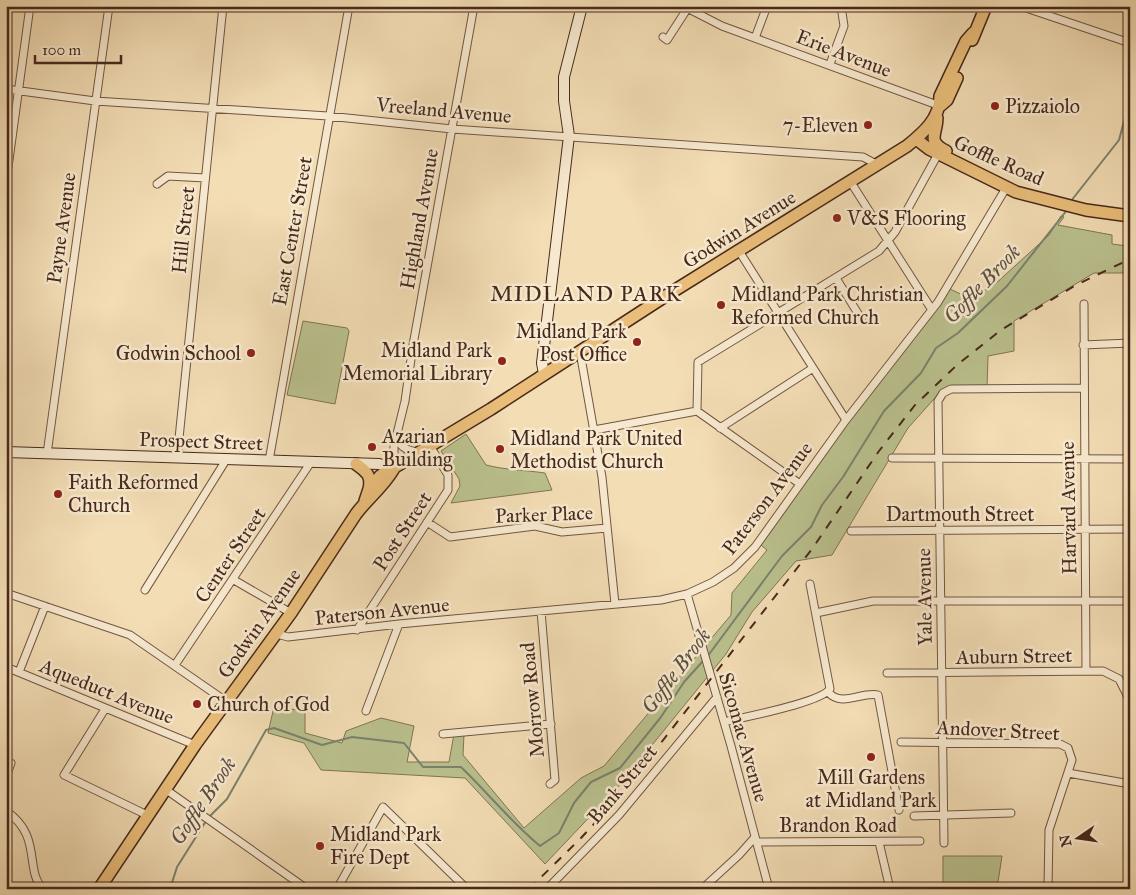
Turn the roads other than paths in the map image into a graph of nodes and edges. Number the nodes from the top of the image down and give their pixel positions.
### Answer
1 (30, 6) edge
2 (108, 6) edge
3 (223, 6) edge
4 (349, 6) edge
5 (474, 6) edge
6 (582, 6) edge
7 (767, 6) edge
8 (841, 6) edge
9 (986, 6) edge
10 (1020, 6) edge
11 (685, 8) edge
12 (663, 37) dead end
13 (755, 38) junction
14 (1130, 42) edge
15 (830, 64) junction
16 (6, 89) edge
17 (18, 91) junction
18 (94, 102) junction
19 (211, 109) junction
20 (938, 109) junction
21 (328, 116) junction
22 (452, 129) junction
23 (570, 136) junction
24 (916, 138) junction
25 (934, 151) junction
26 (882, 162) junction
27 (954, 162) junction
28 (205, 178) junction
29 (850, 181) junction
30 (6, 182) edge
31 (157, 184) dead end
32 (1006, 188) junction
33 (1130, 216) edge
34 (888, 241) junction
35 (739, 251) junction
36 (836, 278) junction
37 (1084, 304) dead end
38 (932, 310) junction
39 (777, 312) junction
40 (862, 320) dead end
41 (1084, 344) junction
42 (1130, 344) edge
43 (580, 352) junction
44 (813, 368) junction
45 (544, 374) junction
46 (1083, 388) junction
47 (697, 411) junction
48 (846, 420) junction
49 (720, 428) junction
50 (594, 430) junction
51 (397, 437) junction
52 (430, 446) junction
53 (6, 452) edge
54 (420, 453) junction
55 (47, 454) junction
56 (177, 458) junction
57 (892, 458) dead end
58 (938, 459) junction
59 (1084, 459) junction
60 (1130, 459) edge
61 (226, 460) junction
62 (269, 461) junction
63 (311, 462) junction
64 (356, 464) junction
65 (394, 468) junction
66 (800, 484) junction
67 (370, 489) junction
68 (365, 501) junction
69 (427, 522) junction
70 (607, 528) junction
71 (1130, 529) edge
72 (939, 530) junction
73 (1085, 530) junction
74 (851, 531) dead end
75 (234, 580) junction
76 (810, 584) dead end
77 (145, 590) dead end
78 (6, 593) edge
79 (687, 594) junction
80 (941, 601) junction
81 (1086, 601) junction
82 (1130, 601) edge
83 (615, 604) junction
84 (45, 606) junction
85 (542, 611) junction
86 (291, 613) junction
87 (816, 613) junction
88 (399, 624) junction
89 (358, 630) junction
90 (277, 634) junction
91 (175, 665) junction
92 (6, 667) edge
93 (1086, 671) junction
94 (19, 672) junction
95 (942, 673) junction
96 (887, 674) dead end
97 (828, 692) junction
98 (717, 696) junction
99 (1128, 697) dead end
100 (227, 702) junction
101 (105, 709) junction
102 (366, 712) dead end
103 (724, 722) junction
104 (550, 724) junction
105 (443, 734) dead end
106 (901, 742) dead end
107 (943, 743) junction
108 (195, 745) junction
109 (11, 763) dead end
110 (1068, 773) junction
111 (6, 777) edge
112 (550, 784) dead end
113 (1130, 784) edge
114 (165, 789) junction
115 (899, 810) dead end
116 (6, 811) edge
117 (1011, 814) dead end
118 (147, 815) junction
119 (944, 815) junction
120 (914, 816) dead end
121 (756, 839) junction
122 (920, 841) dead end
123 (879, 842) junction
124 (944, 843) dead end
125 (43, 889) edge
126 (99, 889) edge
127 (307, 889) edge
128 (337, 889) edge
129 (467, 889) edge
130 (546, 889) edge
131 (702, 889) edge
132 (769, 889) edge
133 (890, 889) edge
134 (1048, 889) edge

1 - 17 street
2 - 18 street, Payne Avenue
3 - 19 street, Hill Street
4 - 21 street, East Center Street
5 - 22 street, Highland Avenue
6 - 23 main road
7 - 13 street
8 - 15 street
9 - 20 main road, Godwin Avenue
10 - 14 street
11 - 12 street
11 - 13 street, Erie Avenue
13 - 15 street, Erie Avenue
15 - 20 street, Erie Avenue
16 - 17 street, Vreeland Avenue
17 - 18 street, Vreeland Avenue
17 - 30 street
18 - 19 street, Vreeland Avenue
18 - 55 street, Payne Avenue
19 - 21 street, Vreeland Avenue
19 - 28 street, Hill Street
20 - 24 main road, Godwin Avenue
20 - 27 main road
21 - 22 street, Vreeland Avenue
21 - 62 street, East Center Street
22 - 23 street, Vreeland Avenue
22 - 51 street, Highland Avenue
23 - 26 street, Vreeland Avenue
23 - 45 main road
24 - 25 main road, Goffle Road
24 - 26 main road, Godwin Avenue
25 - 26 main road
25 - 27 main road, Goffle Road
25 - 34 street
26 - 29 main road, Godwin Avenue
27 - 32 main road, Goffle Road
28 - 31 street
28 - 56 street, Hill Street
29 - 34 street
29 - 35 main road, Godwin Avenue
32 - 33 main road, Goffle Road
32 - 38 street, Paterson Avenue
34 - 36 street
34 - 38 street
35 - 39 street
35 - 43 main road, Godwin Avenue
36 - 39 street
36 - 40 street
37 - 41 street, Harvard Avenue
38 - 48 street, Paterson Avenue
39 - 44 street
39 - 47 street
41 - 42 street
41 - 46 street, Harvard Avenue
43 - 45 main road, Godwin Avenue
43 - 50 street
44 - 48 street
44 - 49 street
45 - 52 main road, Godwin Avenue
46 - 58 street, Yale Avenue
46 - 59 street, Harvard Avenue
47 - 49 street
47 - 50 street
48 - 66 street, Paterson Avenue
49 - 66 street
50 - 70 street
51 - 54 street
51 - 65 street, Highland Avenue
52 - 54 main road, Godwin Avenue
52 - 69 street, Post Street
53 - 55 main road, Prospect Street
54 - 65 main road, Godwin Avenue
55 - 56 main road, Prospect Street
56 - 61 main road, Prospect Street
57 - 58 street
58 - 59 street
58 - 72 street, Yale Avenue
59 - 60 street
59 - 73 street, Harvard Avenue
61 - 62 main road, Prospect Street
61 - 77 street
62 - 63 main road, Prospect Street
63 - 64 main road, Prospect Street
63 - 75 street, Center Street
64 - 65 main road, Prospect Street
64 - 67 main road
65 - 67 main road, Godwin Avenue
65 - 68 main road, Godwin Avenue
66 - 79 street, Paterson Avenue
67 - 68 main road, Godwin Avenue
68 - 86 main road, Godwin Avenue
69 - 70 street, Parker Place
69 - 89 street, Post Street
70 - 83 street
71 - 73 street, Dartmouth Street
72 - 73 street, Dartmouth Street
72 - 74 street, Dartmouth Street
72 - 80 street, Yale Avenue
73 - 81 street, Harvard Avenue
75 - 86 street
75 - 91 street, Center Street
76 - 87 street
78 - 84 street
79 - 83 street, Paterson Avenue
79 - 98 street, Sicomac Avenue
80 - 81 street
80 - 87 street
80 - 95 street, Yale Avenue
81 - 82 street
81 - 93 street, Harvard Avenue
83 - 85 street, Paterson Avenue
84 - 91 street
84 - 94 street
85 - 88 street, Paterson Avenue
85 - 104 street, Morrow Road
86 - 90 main road, Godwin Avenue
87 - 97 street
88 - 89 street, Paterson Avenue
88 - 102 street
89 - 90 street, Paterson Avenue
90 - 100 main road, Godwin Avenue
91 - 100 street
92 - 94 street, Aqueduct Avenue
93 - 95 street, Auburn Street
93 - 99 street, Auburn Street
94 - 101 street, Aqueduct Avenue
95 - 96 street, Auburn Street
95 - 107 street, Yale Avenue
97 - 103 street
97 - 115 street
98 - 103 street, Sicomac Avenue
98 - 130 street, Bank Street
100 - 108 main road, Godwin Avenue
101 - 108 street, Aqueduct Avenue
101 - 118 street
103 - 121 street, Sicomac Avenue
104 - 105 street
104 - 112 street, Morrow Road
106 - 107 street, Andover Street
107 - 110 street, Andover Street
107 - 119 street, Yale Avenue
108 - 114 main road, Godwin Avenue
109 - 111 street
110 - 113 street
110 - 134 street
114 - 118 main road, Godwin Avenue
114 - 127 street
116 - 125 street
117 - 119 street
118 - 126 main road, Godwin Avenue
119 - 120 street
119 - 124 street, Yale Avenue
121 - 123 street, Brandon Road
121 - 131 street
121 - 132 street, Sicomac Avenue
122 - 123 street, Brandon Road
123 - 133 street
128 - 129 street

